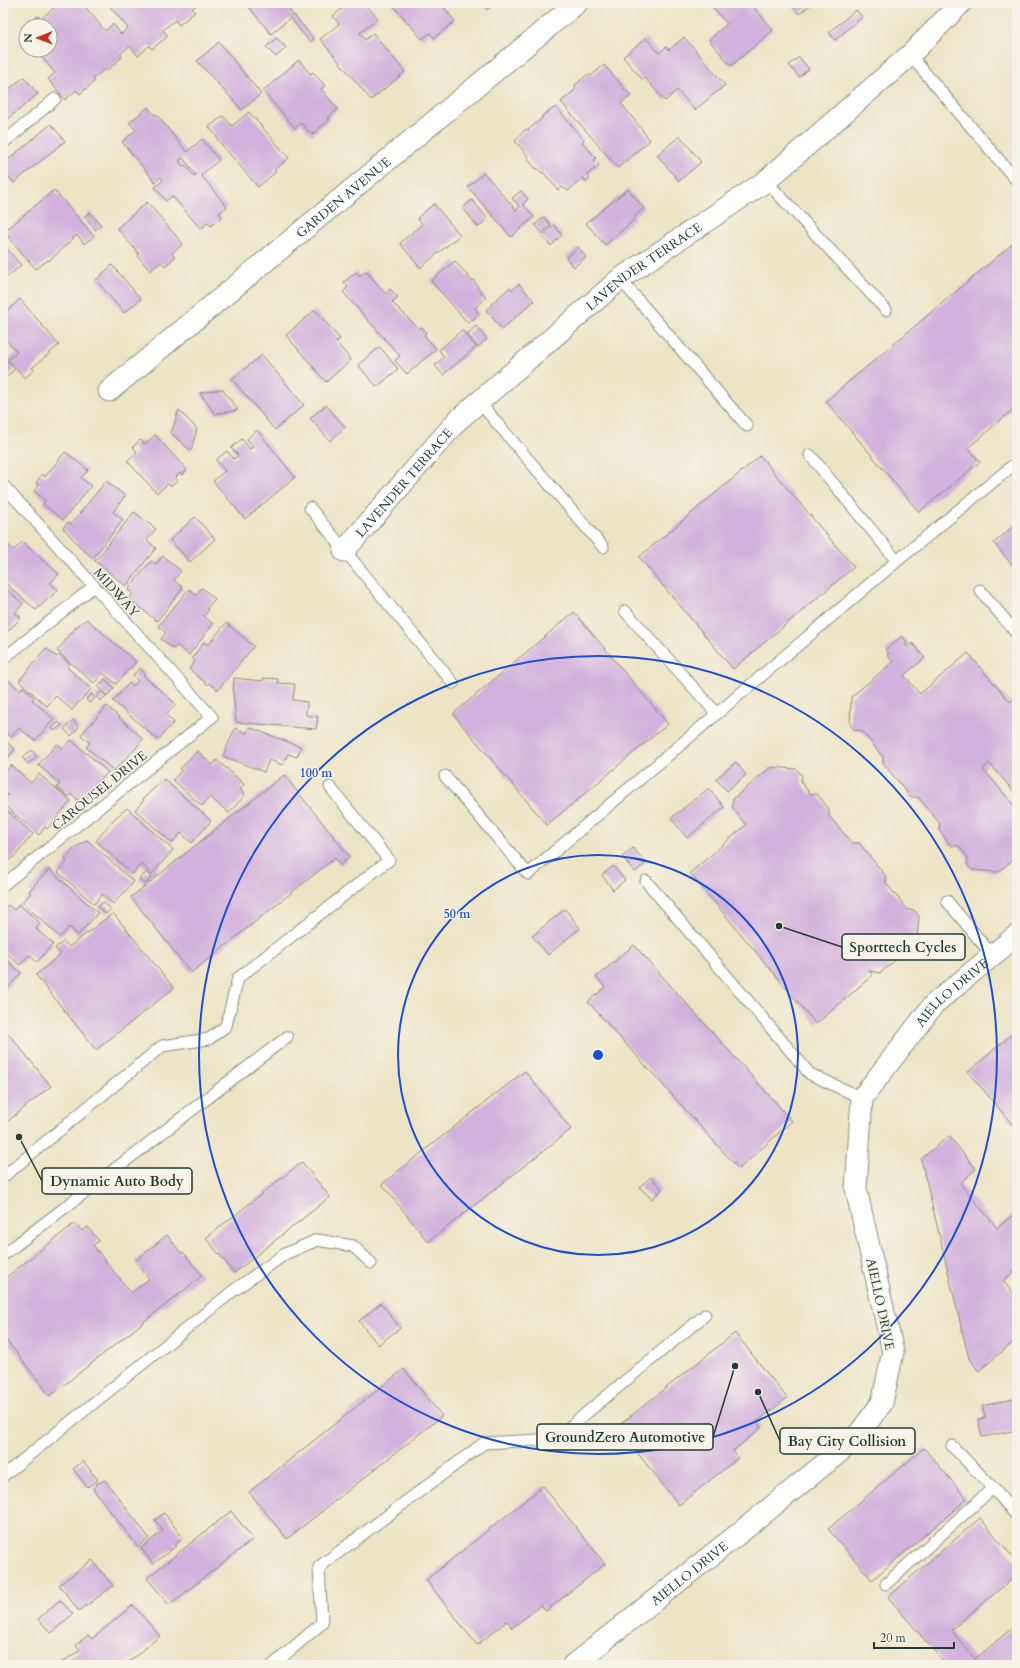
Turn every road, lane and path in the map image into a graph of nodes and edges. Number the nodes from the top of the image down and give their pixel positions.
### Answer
1 (577, 3) edge
2 (962, 3) edge
3 (910, 55) junction
4 (55, 99) dead end
5 (3, 143) edge
6 (1017, 180) edge
7 (766, 181) junction
8 (620, 279) junction
9 (886, 310) dead end
10 (109, 391) dead end
11 (479, 402) junction
12 (747, 426) dead end
13 (810, 455) dead end
14 (1017, 462) edge
15 (3, 485) edge
16 (310, 508) dead end
17 (603, 547) dead end
18 (344, 550) junction
19 (897, 561) junction
20 (93, 587) junction
21 (980, 590) dead end
22 (625, 611) dead end
23 (1017, 634) edge
24 (3, 659) edge
25 (452, 684) dead end
26 (717, 714) junction
27 (212, 717) joint
28 (445, 776) dead end
29 (330, 787) dead end
30 (646, 881) dead end
31 (3, 885) edge
32 (947, 901) dead end
33 (1015, 941) edge
34 (992, 955) junction
35 (287, 1037) dead end
36 (862, 1098) junction
37 (3, 1177) edge
38 (3, 1255) edge
39 (371, 1263) dead end
40 (705, 1315) dead end
41 (952, 1446) dead end
42 (3, 1476) edge
43 (993, 1488) junction
44 (1017, 1516) edge
45 (886, 1584) dead end
46 (273, 1665) edge
47 (573, 1665) edge

1 - 10 street, GARDEN AVENUE
2 - 3 street, LAVENDER TERRACE
3 - 6 lane
3 - 7 street, LAVENDER TERRACE
4 - 5 lane
7 - 8 street, LAVENDER TERRACE
7 - 9 lane
8 - 11 street, LAVENDER TERRACE
8 - 12 lane
11 - 17 lane
11 - 18 street, LAVENDER TERRACE
13 - 19 lane
14 - 19 lane
15 - 20 lane, MIDWAY
16 - 18 lane
18 - 25 lane
19 - 26 lane
20 - 24 lane
20 - 27 lane, MIDWAY
21 - 23 lane
22 - 26 lane
26 - 28 lane
27 - 31 lane, CAROUSEL DRIVE
29 - 37 lane
30 - 36 lane
32 - 34 lane
33 - 34 street, AIELLO DRIVE
34 - 36 street, AIELLO DRIVE
35 - 38 lane
36 - 47 street, AIELLO DRIVE
39 - 42 lane
40 - 46 lane
41 - 43 lane
43 - 44 lane
43 - 45 lane

